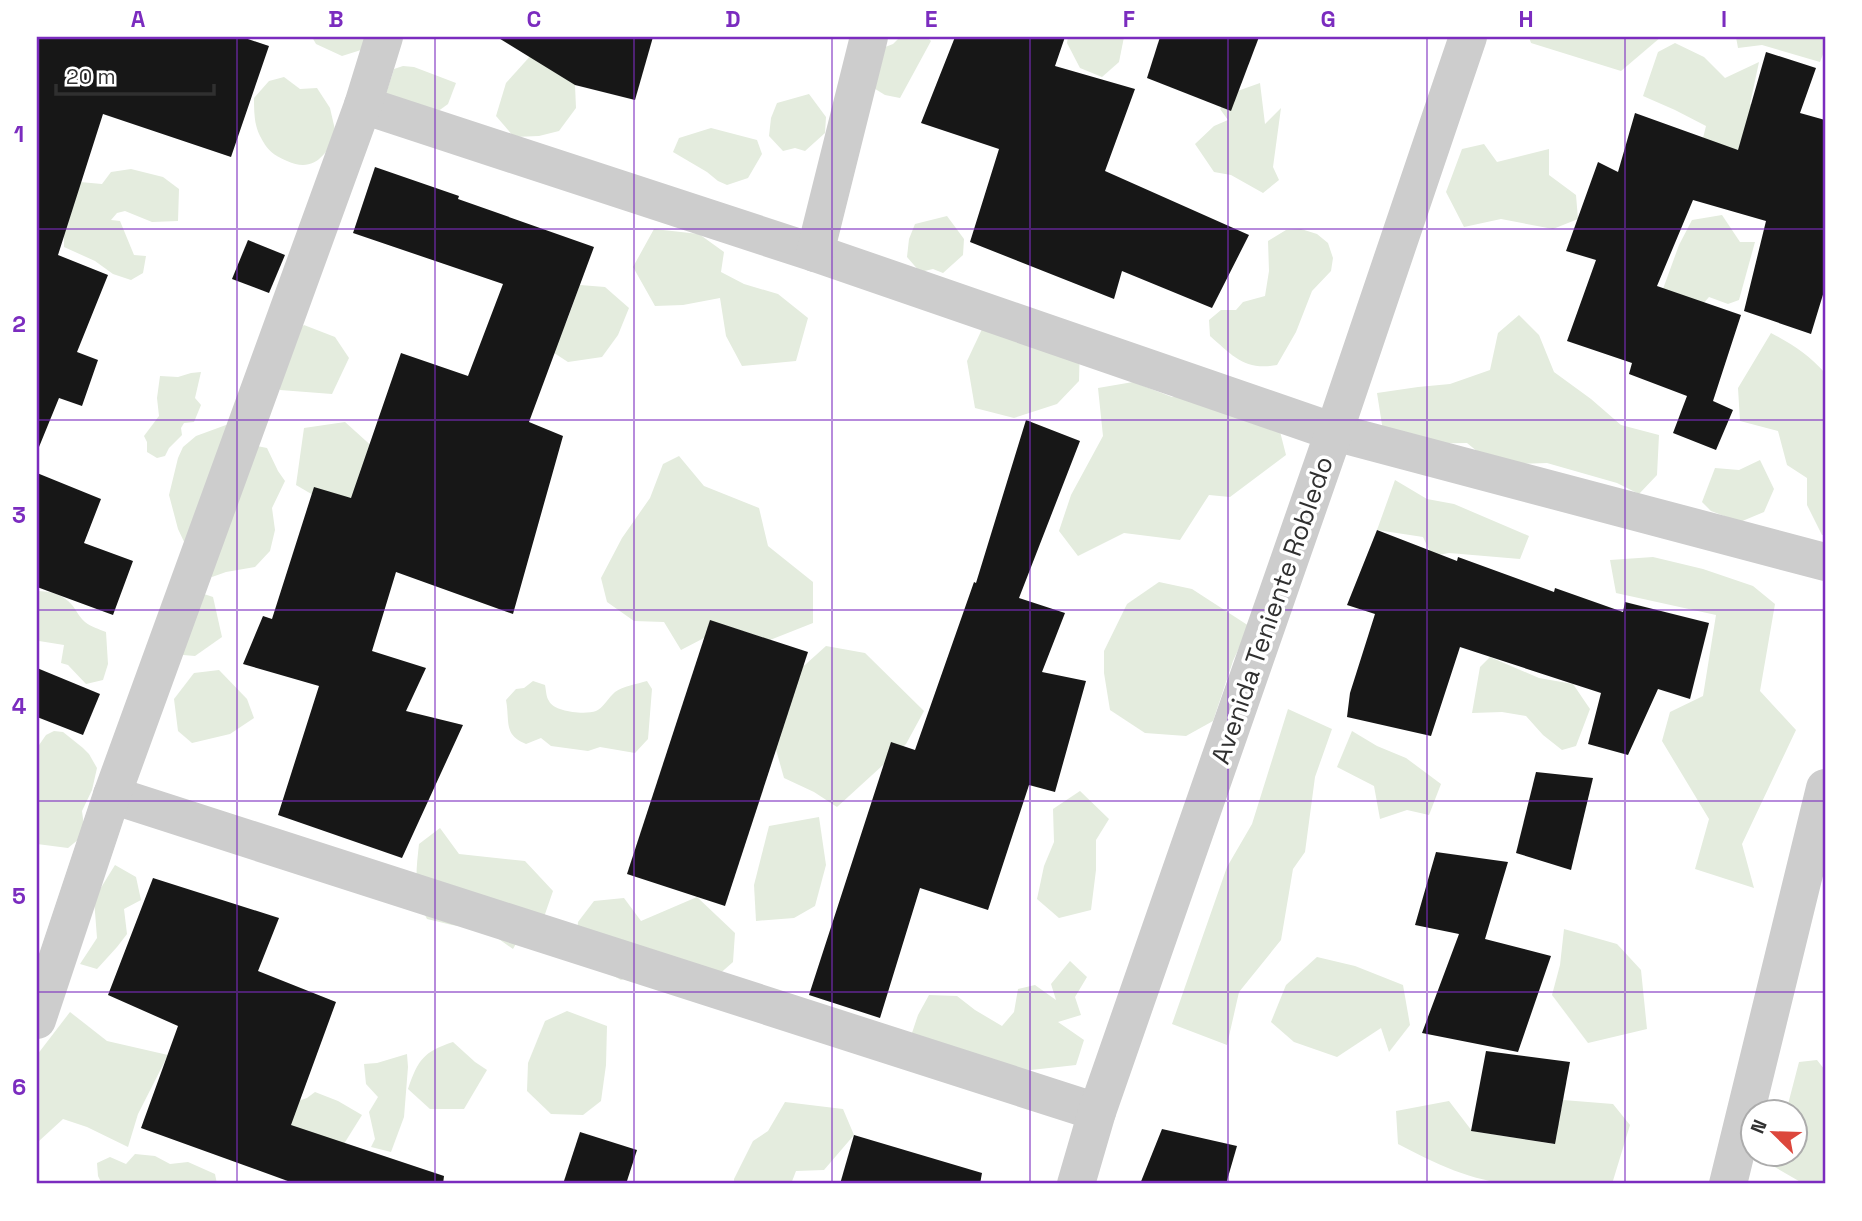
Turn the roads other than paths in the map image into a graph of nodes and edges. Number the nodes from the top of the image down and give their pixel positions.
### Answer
1 (384, 37) edge
2 (869, 37) edge
3 (1468, 37) edge
4 (363, 105) junction
5 (815, 253) junction
6 (1334, 432) junction
7 (1825, 562) edge
8 (1825, 788) edge
9 (112, 795) junction
10 (37, 1020) edge
11 (1097, 1112) junction
12 (1076, 1184) edge
13 (1728, 1184) edge

1 - 4 street
2 - 5 street
3 - 6 street, Avenida Teniente Robledo
4 - 5 street
4 - 9 street
5 - 6 street
6 - 7 street
6 - 11 street, Avenida Teniente Robledo
8 - 13 street
9 - 10 street
9 - 11 street
11 - 12 street, Avenida Teniente Robledo

